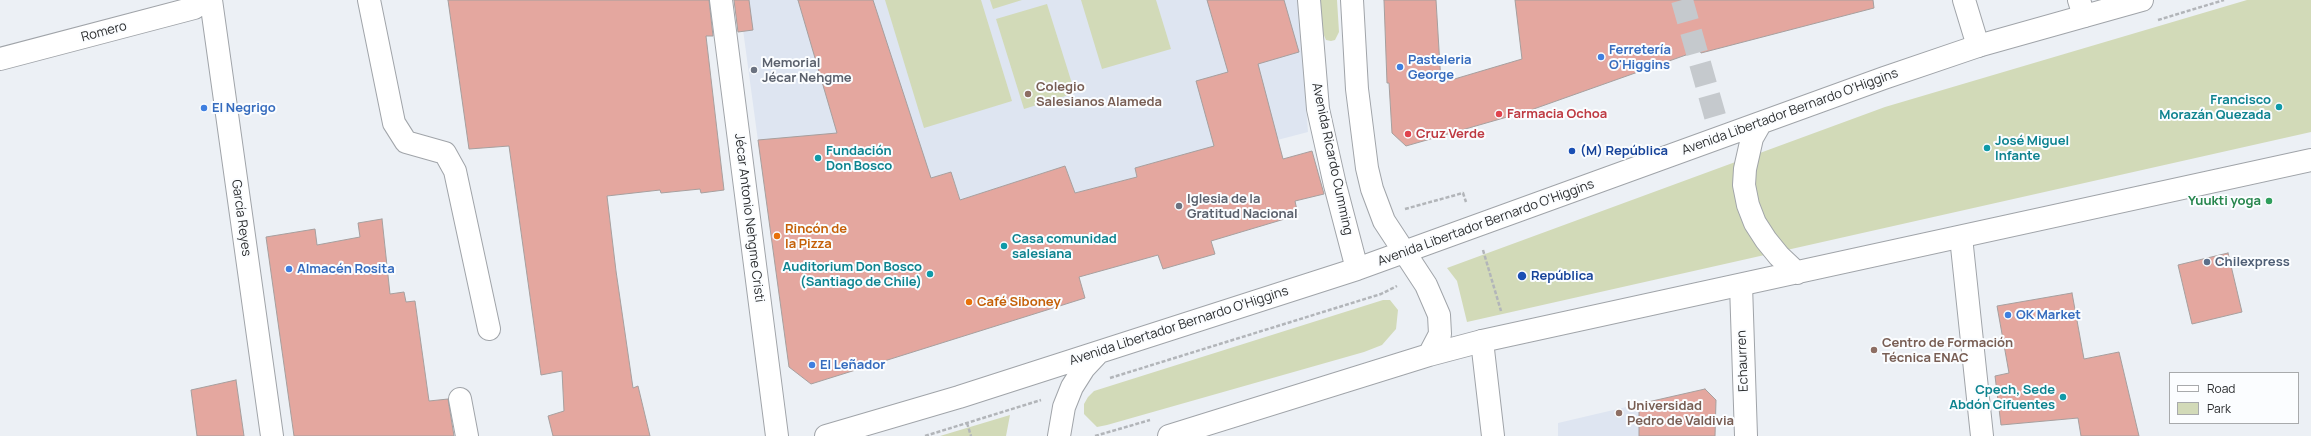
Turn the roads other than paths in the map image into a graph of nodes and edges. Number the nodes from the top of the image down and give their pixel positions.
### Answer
1 (205, 0) edge
2 (211, 0) edge
3 (369, 0) edge
4 (721, 0) edge
5 (1308, 0) edge
6 (1352, 0) edge
7 (1964, 0) edge
8 (2142, 0) edge
9 (2082, 8) edge
10 (1978, 46) junction
11 (0, 59) edge
12 (1760, 124) junction
13 (2311, 160) edge
14 (1961, 237) junction
15 (1405, 253) junction
16 (1357, 269) junction
17 (1797, 273) junction
18 (1741, 285) junction
19 (489, 329) dead end
20 (1482, 341) junction
21 (1099, 352) junction
22 (1429, 355) junction
23 (460, 399) dead end
24 (272, 436) edge
25 (467, 436) edge
26 (777, 436) edge
27 (826, 436) edge
28 (1059, 436) edge
29 (1169, 436) edge
30 (1493, 436) edge
31 (1746, 436) edge
32 (1982, 436) edge

1 - 11 main road, Romero
2 - 24 main road, García Reyes
3 - 19 main road
4 - 26 main road, Jécar Antonio Nehgme Cristi
5 - 16 main road, Avenida Ricardo Cumming
6 - 15 main road
7 - 10 main road
8 - 9 main road, Avenida Libertador Bernardo O'Higgins
9 - 10 main road, Avenida Libertador Bernardo O'Higgins
10 - 12 main road, Avenida Libertador Bernardo O'Higgins
12 - 15 main road, Avenida Libertador Bernardo O'Higgins
12 - 17 main road
13 - 14 main road
14 - 17 main road
14 - 32 main road
15 - 16 main road, Avenida Libertador Bernardo O'Higgins
15 - 22 main road
16 - 21 main road, Avenida Libertador Bernardo O'Higgins
17 - 18 main road
18 - 20 main road
18 - 31 main road, Echaurren
20 - 22 main road
20 - 30 main road
21 - 27 main road, Avenida Libertador Bernardo O'Higgins
21 - 28 main road
22 - 29 main road
23 - 25 main road

